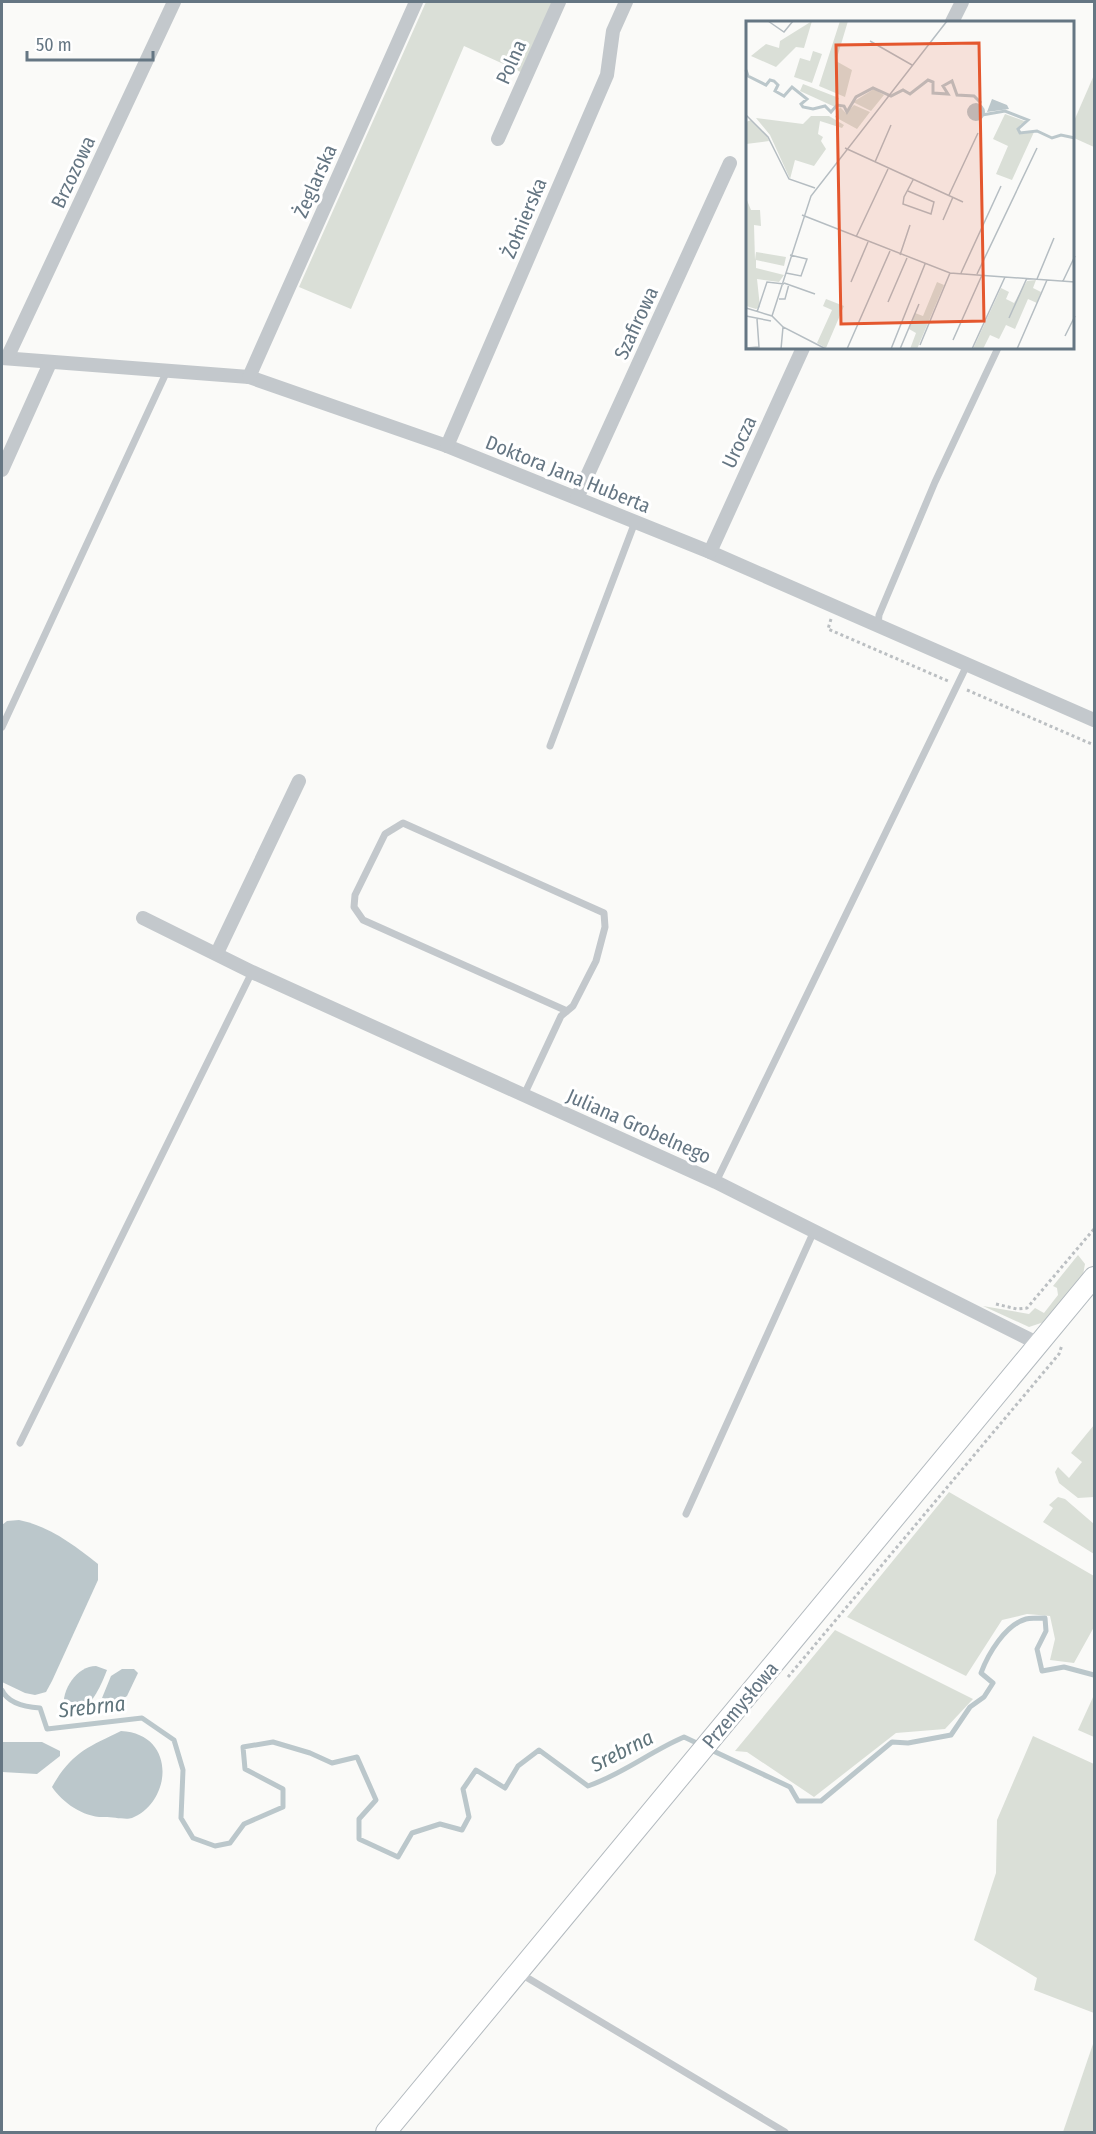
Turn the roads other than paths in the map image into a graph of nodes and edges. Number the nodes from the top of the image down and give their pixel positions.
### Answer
1 (174, 2) edge
2 (416, 2) edge
3 (559, 2) edge
4 (626, 2) edge
5 (962, 2) edge
6 (952, 21) edge
7 (498, 139) dead end
8 (730, 163) dead end
9 (802, 350) edge
10 (997, 350) edge
11 (4, 358) edge
12 (50, 363) junction
13 (167, 371) junction
14 (249, 377) junction
15 (447, 446) junction
16 (2, 470) edge
17 (577, 498) junction
18 (635, 522) junction
19 (710, 552) junction
20 (878, 625) junction
21 (967, 664) junction
22 (1095, 720) edge
23 (2, 727) edge
24 (550, 746) dead end
25 (299, 781) dead end
26 (143, 918) dead end
27 (217, 953) junction
28 (252, 972) junction
29 (567, 1011) junction
30 (524, 1095) junction
31 (716, 1182) junction
32 (814, 1231) junction
33 (1095, 1277) edge
34 (1039, 1344) junction
35 (20, 1443) dead end
36 (686, 1514) dead end
37 (519, 1972) junction
38 (386, 2133) edge
39 (784, 2133) edge

1 - 11 street, Brzozowa
2 - 14 street, Żeglarska
3 - 7 street, Polna
4 - 15 street, Żołnierska
5 - 6 street
8 - 17 street, Szafirowa
9 - 19 street, Urocza
10 - 20 lane
11 - 12 street, Doktora Jana Huberta
12 - 13 street, Doktora Jana Huberta
12 - 16 street
13 - 14 street, Doktora Jana Huberta
13 - 23 lane
14 - 15 street, Doktora Jana Huberta
15 - 17 street, Doktora Jana Huberta
17 - 18 street, Doktora Jana Huberta
18 - 19 street, Doktora Jana Huberta
18 - 24 lane
19 - 20 street, Doktora Jana Huberta
20 - 21 street, Doktora Jana Huberta
21 - 22 street, Doktora Jana Huberta
21 - 31 lane
25 - 27 street
26 - 27 street, Juliana Grobelnego
27 - 28 street, Juliana Grobelnego
28 - 30 street, Juliana Grobelnego
28 - 35 lane
29 - 29 lane
29 - 30 lane
30 - 31 street, Juliana Grobelnego
31 - 32 street, Juliana Grobelnego
32 - 34 street, Juliana Grobelnego
32 - 36 lane
33 - 34 street, Przemysłowa
34 - 37 street, Przemysłowa
37 - 38 street, Przemysłowa
37 - 39 lane

